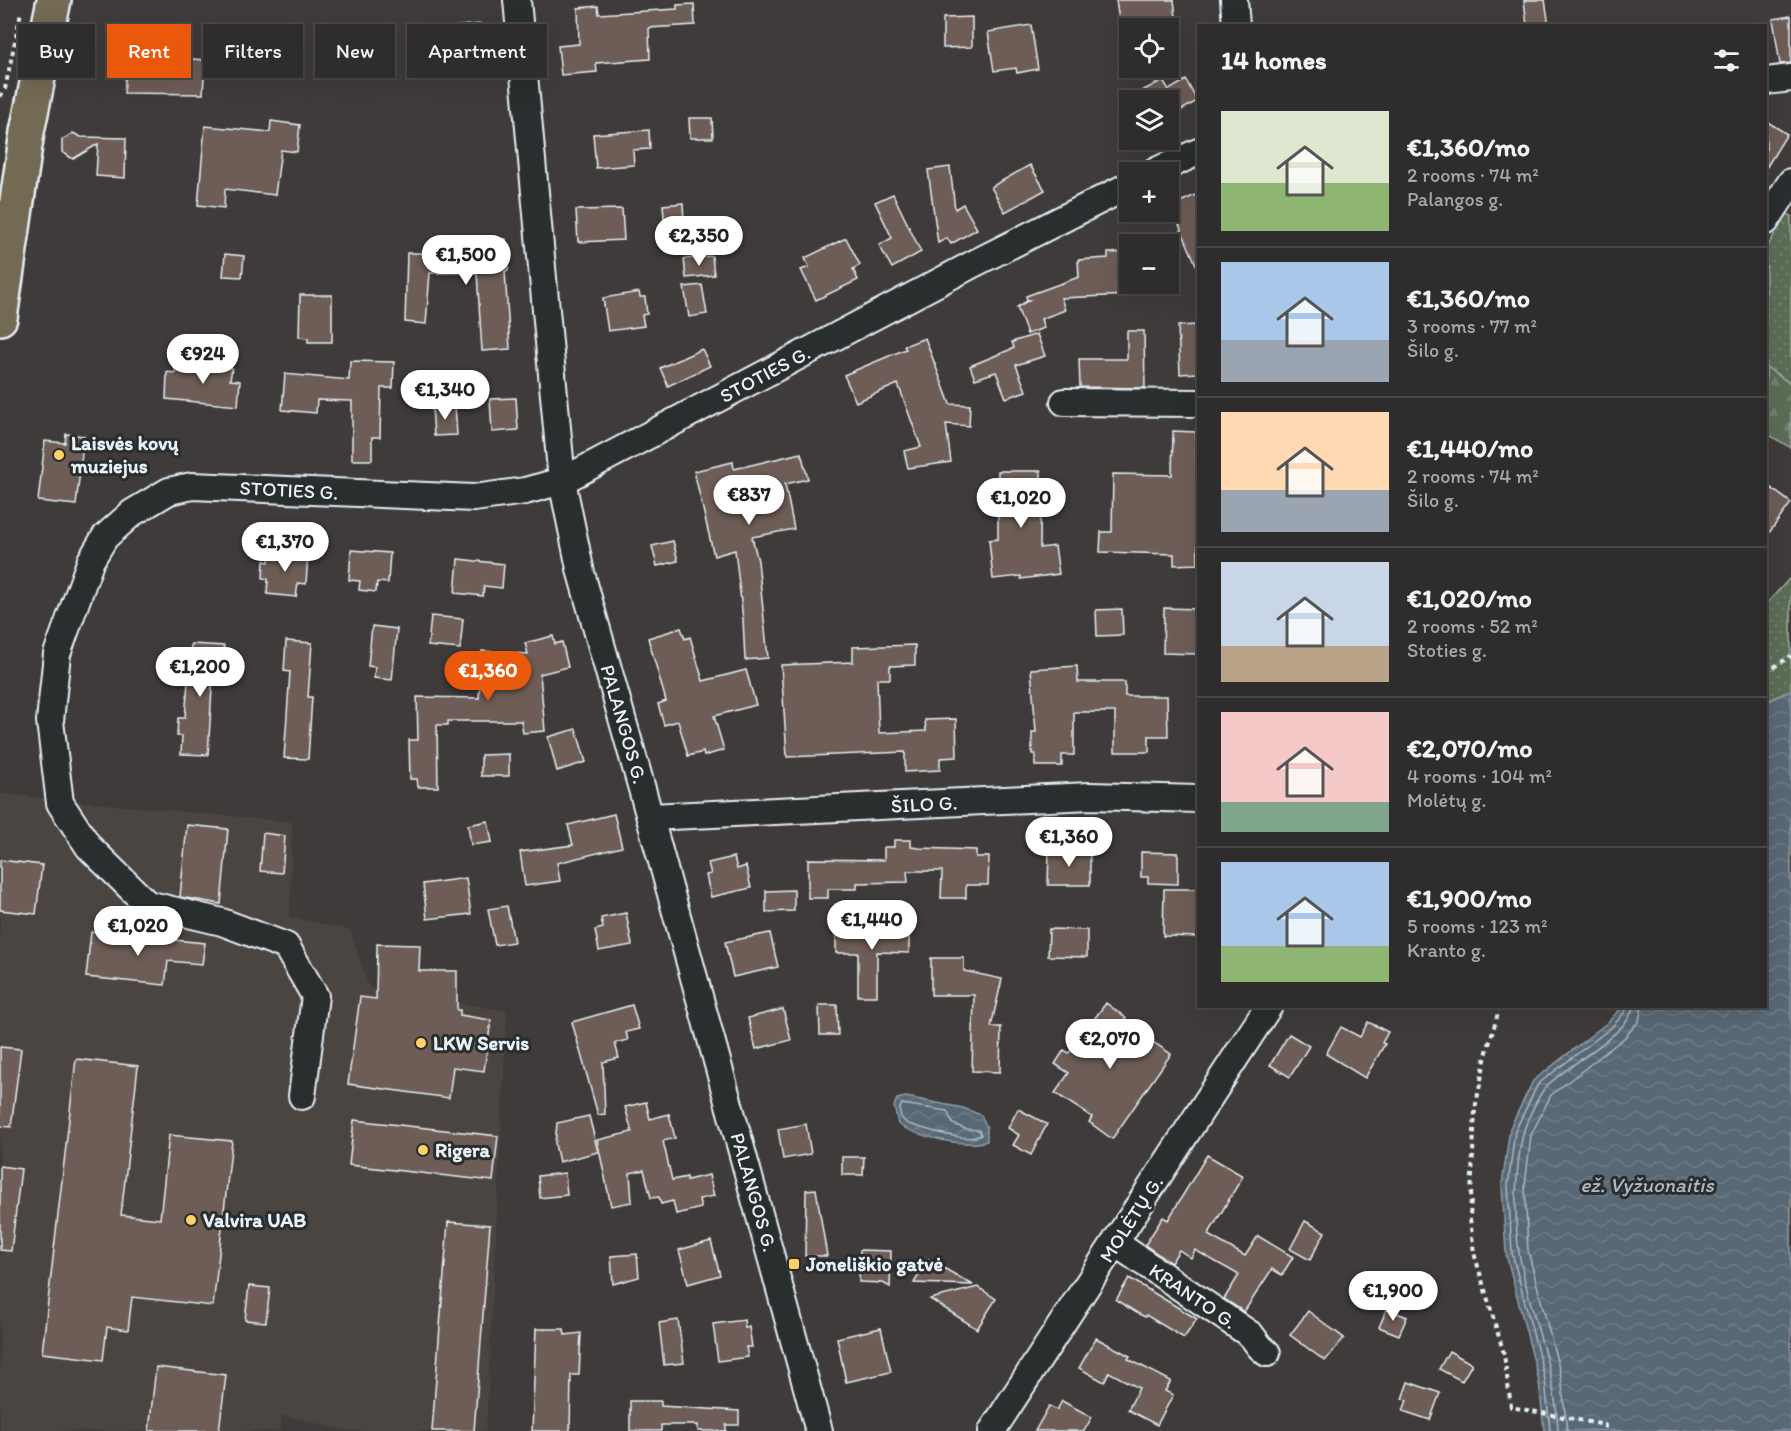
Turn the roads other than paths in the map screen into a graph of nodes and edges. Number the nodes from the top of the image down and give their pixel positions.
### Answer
1 (54, 0) edge
2 (517, 0) edge
3 (1234, 0) edge
4 (1236, 24) edge
5 (1791, 78) edge
6 (1767, 81) edge
7 (1197, 152) edge
8 (1176, 162) edge
9 (1789, 190) edge
10 (1119, 191) edge
11 (1767, 220) edge
12 (0, 318) edge
13 (1064, 402) dead end
14 (1197, 403) edge
15 (562, 481) junction
16 (1197, 799) edge
17 (650, 817) junction
18 (1268, 1008) edge
19 (302, 1096) dead end
20 (1115, 1243) junction
21 (1268, 1353) dead end
22 (819, 1431) edge
23 (992, 1431) edge

1 - 12 highway
2 - 15 street, PALANGOS G.
3 - 4 street
5 - 6 street
7 - 8 street
9 - 11 street
10 - 15 street, STOTIES G.
13 - 14 street
15 - 17 street, PALANGOS G.
15 - 19 street, STOTIES G.
16 - 17 street, ŠILO G.
17 - 22 street, PALANGOS G.
18 - 20 street, MOLĖTŲ G.
20 - 21 street, KRANTO G.
20 - 23 street, MOLĖTŲ G.

